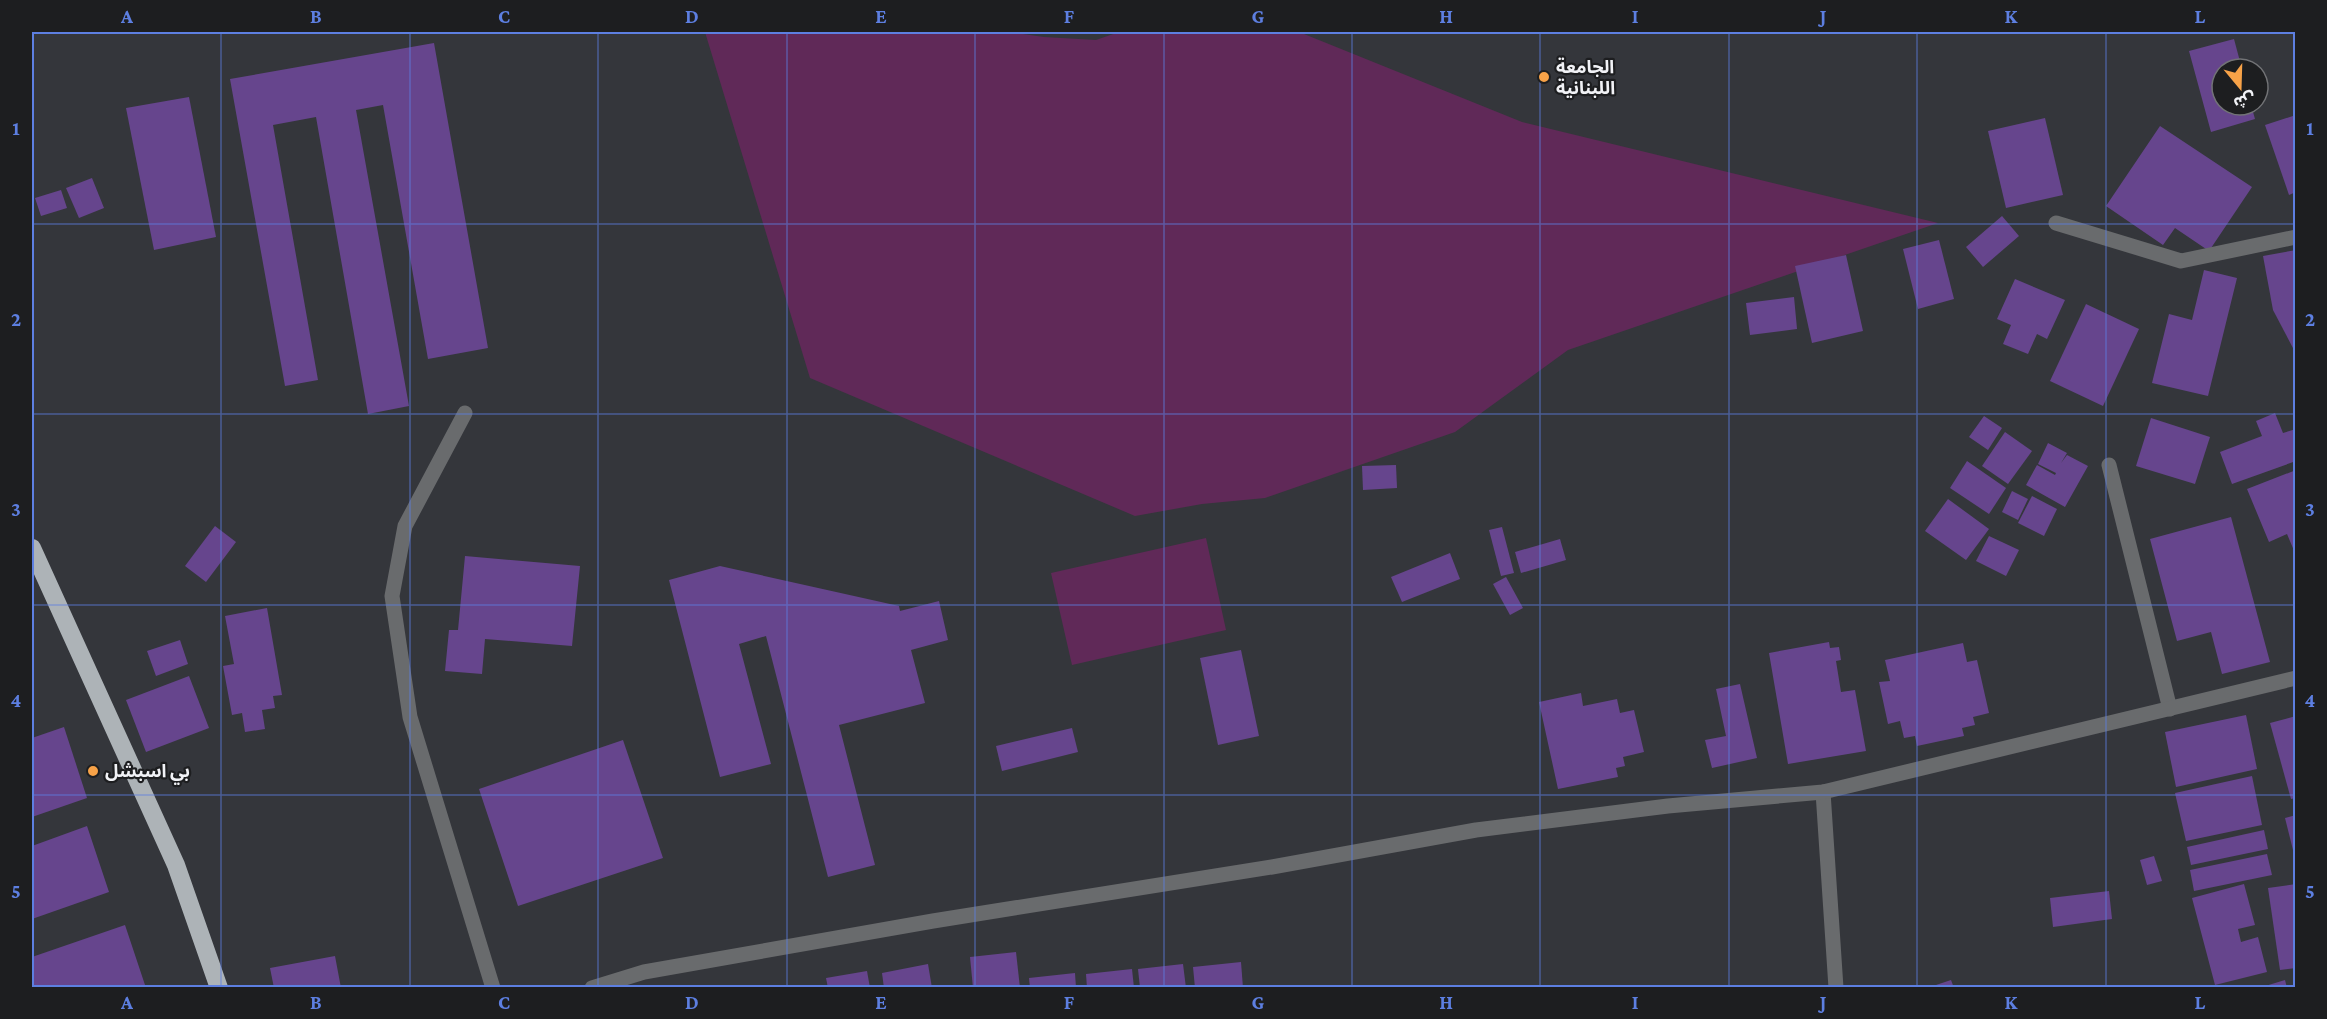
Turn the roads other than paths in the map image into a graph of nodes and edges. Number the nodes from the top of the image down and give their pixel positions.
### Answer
1 (2056, 223) dead end
2 (2295, 237) edge
3 (465, 413) dead end
4 (2109, 465) dead end
5 (32, 548) edge
6 (2295, 678) edge
7 (2170, 709) junction
8 (1823, 792) junction
9 (219, 987) edge
10 (492, 987) edge
11 (592, 987) edge
12 (1836, 987) edge

1 - 2 street
3 - 10 street
4 - 7 street
5 - 9 highway
6 - 7 street
7 - 8 street
8 - 11 street
8 - 12 street

